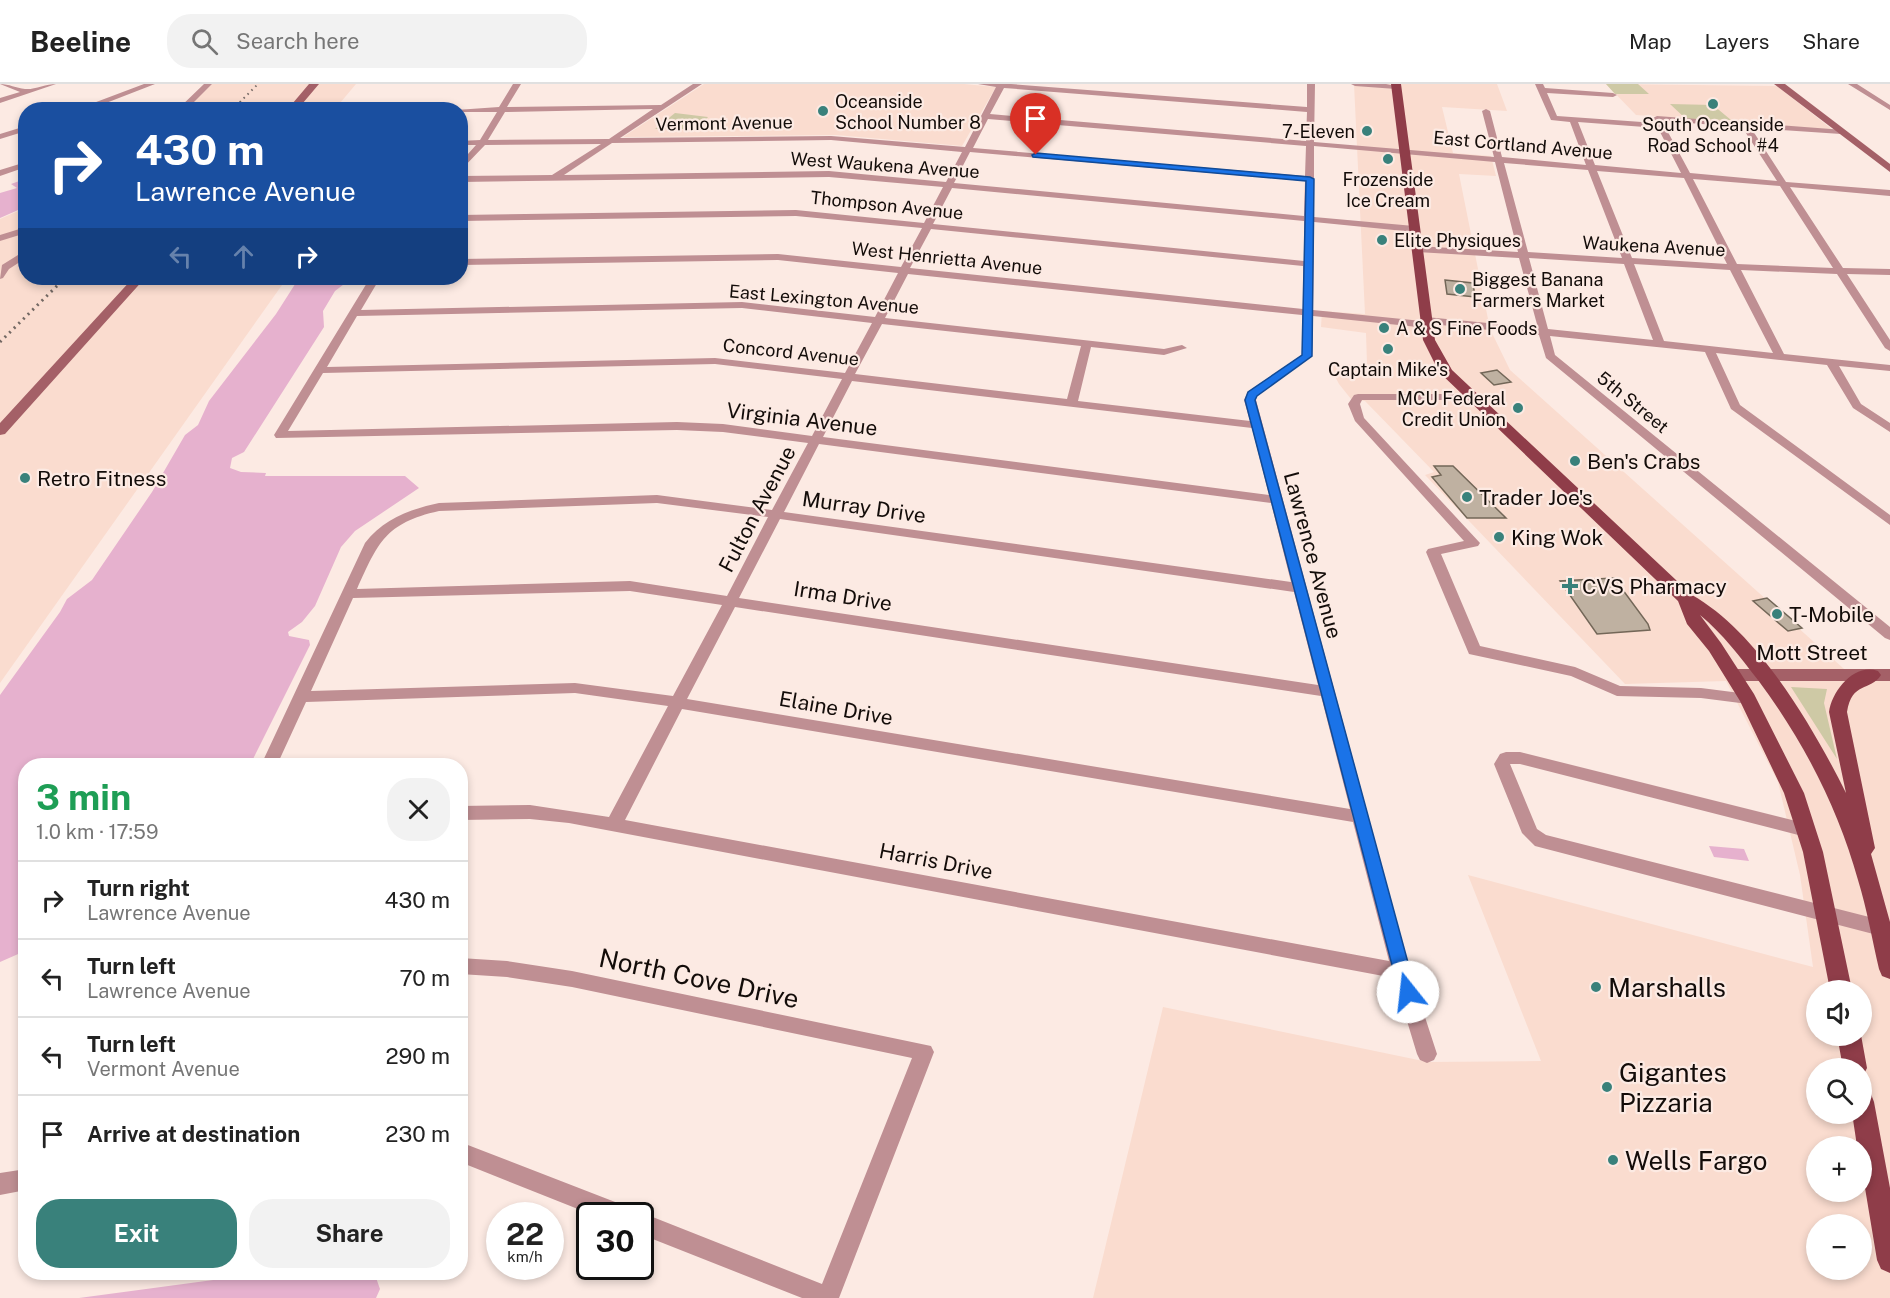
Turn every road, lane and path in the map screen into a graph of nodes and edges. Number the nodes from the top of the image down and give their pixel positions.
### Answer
1 (2, 84) edge
2 (52, 84) edge
3 (151, 84) edge
4 (208, 84) edge
5 (314, 84) edge
6 (517, 84) edge
7 (698, 84) edge
8 (982, 84) edge
9 (1311, 84) edge
10 (1355, 84) edge
11 (1779, 84) edge
12 (1852, 84) edge
13 (1001, 85) edge
14 (1396, 86) edge
15 (1540, 87) edge
16 (28, 92) junction
17 (1613, 95) dead end
18 (0, 101) edge
19 (101, 102) edge
20 (188, 102) edge
21 (298, 102) edge
22 (662, 107) junction
23 (1889, 107) edge
24 (502, 109) junction
25 (468, 110) edge
26 (1311, 110) junction
27 (1486, 111) dead end
28 (985, 116) junction
29 (1573, 120) junction
30 (1745, 125) junction
31 (1661, 126) junction
32 (18, 131) edge
33 (1841, 132) junction
34 (2, 136) edge
35 (15, 139) dead end
36 (610, 141) junction
37 (468, 143) edge
38 (482, 143) junction
39 (1311, 143) junction
40 (968, 149) junction
41 (1404, 151) junction
42 (468, 159) edge
43 (1498, 160) junction
44 (18, 167) edge
45 (1591, 167) junction
46 (1890, 169) edge
47 (0, 173) edge
48 (1686, 175) junction
49 (554, 177) junction
50 (468, 179) edge
51 (1310, 179) junction
52 (1783, 184) junction
53 (948, 186) junction
54 (1886, 192) edge
55 (1890, 201) edge
56 (468, 218) edge
57 (1309, 219) junction
58 (928, 226) junction
59 (1414, 229) junction
60 (18, 232) edge
61 (0, 238) edge
62 (1417, 249) junction
63 (1523, 255) junction
64 (18, 258) edge
65 (1628, 261) junction
66 (468, 262) edge
67 (1308, 264) junction
68 (1734, 267) junction
69 (1, 270) edge
70 (905, 270) junction
71 (1840, 271) junction
72 (1890, 272) edge
73 (133, 285) edge
74 (371, 285) edge
75 (353, 313) junction
76 (1308, 313) junction
77 (878, 320) junction
78 (1427, 323) junction
79 (1543, 332) junction
80 (1087, 343) junction
81 (1660, 344) junction
82 (1182, 348) dead end
83 (1890, 348) edge
84 (1709, 349) junction
85 (1780, 356) junction
86 (1831, 362) junction
87 (1890, 368) edge
88 (319, 370) junction
89 (849, 376) junction
90 (1472, 397) junction
91 (1072, 403) junction
92 (1256, 425) junction
93 (1890, 428) edge
94 (0, 431) edge
95 (815, 440) junction
96 (1277, 500) junction
97 (777, 514) junction
98 (1890, 521) edge
99 (1300, 588) junction
100 (348, 594) junction
101 (1686, 599) junction
102 (731, 600) junction
103 (1890, 635) edge
104 (1734, 675) junction
105 (1764, 675) junction
106 (1881, 675) edge
107 (1328, 692) junction
108 (300, 697) junction
109 (1748, 699) junction
110 (678, 702) junction
111 (272, 758) edge
112 (468, 813) edge
113 (1361, 817) junction
114 (614, 824) junction
115 (1806, 830) junction
116 (1869, 879) junction
117 (1828, 915) junction
118 (1881, 928) junction
119 (468, 967) edge
120 (1890, 969) edge
121 (1401, 971) junction
122 (1839, 980) edge
123 (1427, 1054) dead end
124 (1866, 1124) edge
125 (468, 1155) edge
126 (18, 1181) edge
127 (0, 1184) edge
128 (587, 1202) edge
129 (654, 1229) edge
130 (1890, 1260) edge
131 (828, 1298) edge

1 - 16 street
2 - 16 street
3 - 19 street
4 - 20 street
5 - 21 main road
6 - 24 street
7 - 22 street
8 - 13 street
9 - 26 street, Lawrence Avenue
10 - 14 street
11 - 33 main road
12 - 23 street
13 - 26 street
13 - 28 street, Fulton Avenue
14 - 41 main road
15 - 17 street
15 - 29 street
16 - 18 street
22 - 24 street
22 - 36 street
24 - 25 street
24 - 38 street
26 - 39 street, Lawrence Avenue
27 - 43 street, 5th Street
28 - 39 street, East Cortland Avenue
28 - 40 street, Fulton Avenue
29 - 31 street
29 - 45 street
30 - 31 street
30 - 33 street
30 - 52 street
31 - 48 street
32 - 34 street
33 - 46 main road
34 - 35 street
36 - 38 street, Vermont Avenue
36 - 40 street, Vermont Avenue
36 - 49 street
37 - 38 street, Vermont Avenue
38 - 42 street
39 - 41 street, East Cortland Avenue
39 - 51 street, Lawrence Avenue
40 - 51 street, Vermont Avenue
40 - 53 street, Fulton Avenue
41 - 43 street, East Cortland Avenue
41 - 59 main road
43 - 45 street, East Cortland Avenue
43 - 63 street, 5th Street
44 - 47 street
45 - 48 street, East Cortland Avenue
45 - 65 street
48 - 52 street, East Cortland Avenue
48 - 68 street
49 - 50 street, West Waukena Avenue
49 - 53 street, West Waukena Avenue
51 - 57 street, Lawrence Avenue
52 - 54 street, East Cortland Avenue
52 - 71 street
53 - 57 street, West Waukena Avenue
53 - 58 street, Fulton Avenue
54 - 55 street
56 - 58 street, Thompson Avenue
57 - 59 street, West Waukena Avenue
57 - 67 street, Lawrence Avenue
58 - 67 street, Thompson Avenue
58 - 70 street, Fulton Avenue
59 - 62 main road
60 - 61 street
62 - 63 street, Waukena Avenue
62 - 78 main road
63 - 65 street, Waukena Avenue
63 - 79 street, 5th Street
64 - 69 street
65 - 68 street, Waukena Avenue
65 - 81 street
66 - 70 street, West Henrietta Avenue
67 - 76 street, Lawrence Avenue
68 - 71 street, Waukena Avenue
68 - 85 street
70 - 76 street, West Henrietta Avenue
70 - 77 street, Fulton Avenue
71 - 72 street, Waukena Avenue
71 - 83 street
73 - 94 main road
74 - 75 street
75 - 77 street, East Lexington Avenue
75 - 88 street
76 - 78 street, West Henrietta Avenue
76 - 92 street, Lawrence Avenue
77 - 80 street, East Lexington Avenue
77 - 89 street, Fulton Avenue
78 - 79 street, West Henrietta Avenue
78 - 90 main road
79 - 81 street, West Henrietta Avenue
79 - 103 street, 5th Street
80 - 82 street, East Lexington Avenue
80 - 91 street
81 - 84 street, West Henrietta Avenue
84 - 85 street, West Henrietta Avenue
84 - 98 street
85 - 86 street, West Henrietta Avenue
86 - 87 street, West Henrietta Avenue
86 - 93 street
88 - 89 street, Concord Avenue
88 - 95 street, Virginia Avenue
89 - 91 street, Concord Avenue
89 - 95 street, Fulton Avenue
90 - 101 main road
90 - 109 street
91 - 92 street, Concord Avenue
92 - 96 street, Lawrence Avenue
95 - 96 street, Virginia Avenue
95 - 97 street, Fulton Avenue
96 - 99 street, Lawrence Avenue
97 - 99 street, Murray Drive
97 - 100 street, Murray Drive
97 - 102 street, Fulton Avenue
99 - 107 street, Lawrence Avenue
100 - 102 street, Irma Drive
100 - 108 street, Murray Drive
101 - 104 main road
101 - 105 main road
102 - 107 street, Irma Drive
102 - 110 street, Fulton Avenue
104 - 105 main road, Mott Street
104 - 109 main road
105 - 106 main road, Mott Street
105 - 116 main road
106 - 116 main road
107 - 113 street, Lawrence Avenue
108 - 110 street, Elaine Drive
108 - 111 street, Murray Drive
109 - 115 main road
110 - 113 street, Elaine Drive
110 - 114 street, Fulton Avenue
112 - 114 street, Harris Drive
113 - 121 street, Lawrence Avenue
114 - 121 street, Harris Drive
115 - 117 main road
115 - 117 street
116 - 118 main road
117 - 118 street
117 - 122 main road
118 - 120 main road
119 - 131 street, North Cove Drive
121 - 123 street, Lawrence Avenue
124 - 130 main road
125 - 128 street
126 - 127 street
129 - 131 street

